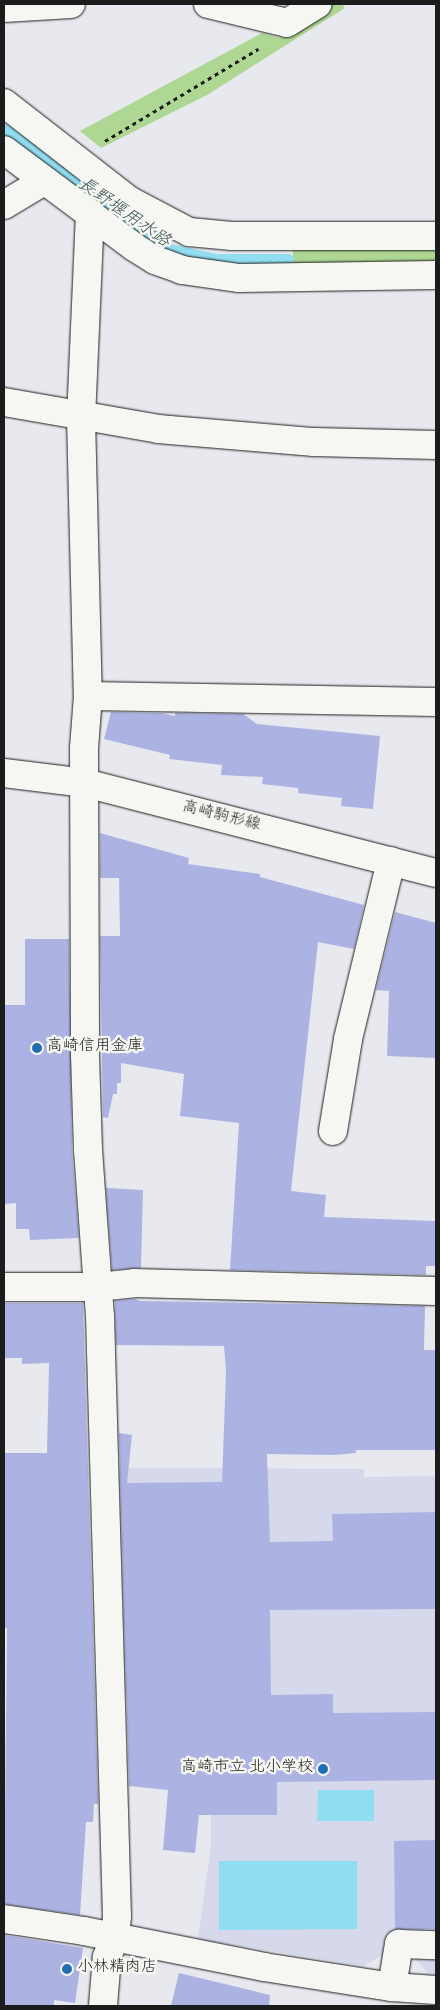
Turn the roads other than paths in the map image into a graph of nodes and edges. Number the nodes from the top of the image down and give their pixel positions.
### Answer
1 (71, 4) edge
2 (208, 4) edge
3 (317, 4) edge
4 (4, 8) edge
5 (4, 103) edge
6 (4, 150) edge
7 (44, 181) junction
8 (4, 205) edge
9 (90, 213) junction
10 (436, 236) edge
11 (436, 275) edge
12 (4, 402) edge
13 (81, 417) junction
14 (436, 445) edge
15 (88, 696) junction
16 (436, 702) edge
17 (4, 772) edge
18 (85, 783) junction
19 (391, 861) junction
20 (436, 873) edge
21 (333, 1131) dead end
22 (4, 1287) edge
23 (98, 1287) junction
24 (436, 1291) edge
25 (4, 1919) edge
26 (114, 1937) junction
27 (436, 1945) edge
28 (392, 1987) junction
29 (436, 1990) edge
30 (103, 2006) edge

1 - 4 street
2 - 3 street
5 - 10 street
6 - 7 street
7 - 8 street
7 - 9 street
9 - 11 street
9 - 13 street
12 - 13 street
13 - 14 street
13 - 15 street
15 - 16 street
15 - 18 street
17 - 18 street, 高崎駒形線
18 - 19 street, 高崎駒形線
18 - 23 street
19 - 20 street, 高崎駒形線
19 - 21 street
22 - 23 street
23 - 24 street
23 - 26 street
25 - 26 street
26 - 28 street
26 - 30 street
27 - 28 street
28 - 29 street

